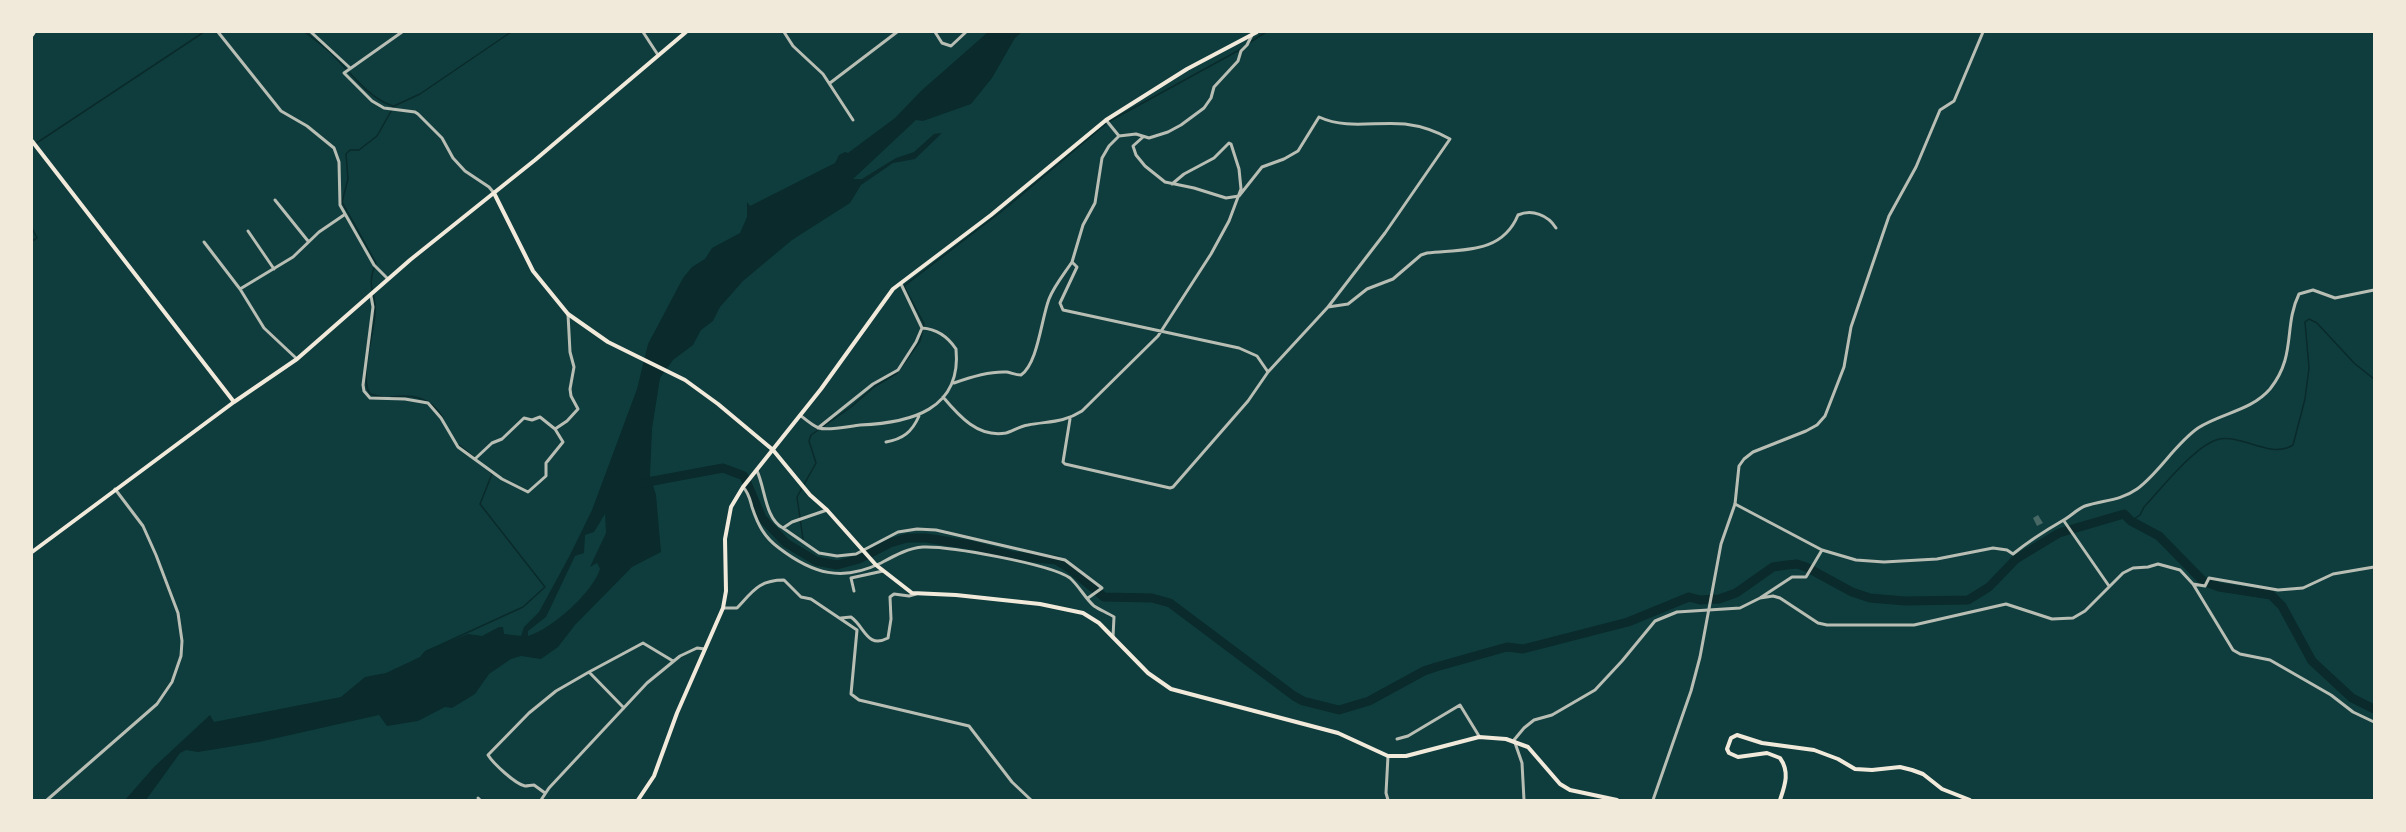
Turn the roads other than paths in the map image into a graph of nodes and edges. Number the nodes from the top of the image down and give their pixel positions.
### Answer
1 (218, 32) edge
2 (311, 32) edge
3 (402, 32) edge
4 (643, 32) edge
5 (686, 32) edge
6 (784, 32) edge
7 (897, 32) edge
8 (934, 32) edge
9 (966, 32) edge
10 (1983, 32) edge
11 (1255, 33) edge
12 (659, 55) junction
13 (350, 67) junction
14 (830, 83) junction
15 (854, 120) dead end
16 (1106, 120) junction
17 (1119, 136) junction
18 (1143, 137) junction
19 (32, 141) edge
20 (1172, 184) junction
21 (494, 193) junction
22 (1239, 196) junction
23 (275, 200) dead end
24 (344, 215) junction
25 (1556, 228) dead end
26 (248, 231) dead end
27 (204, 242) dead end
28 (308, 242) junction
29 (1072, 262) junction
30 (274, 270) junction
31 (388, 279) junction
32 (901, 284) junction
33 (240, 289) junction
34 (2374, 290) edge
35 (371, 296) junction
36 (1328, 307) junction
37 (568, 314) junction
38 (922, 328) junction
39 (1160, 332) junction
40 (297, 359) junction
41 (1268, 372) junction
42 (954, 383) junction
43 (943, 397) junction
44 (234, 402) junction
45 (800, 415) junction
46 (920, 416) junction
47 (1070, 418) junction
48 (818, 428) junction
49 (555, 429) junction
50 (886, 442) dead end
51 (773, 450) junction
52 (476, 458) junction
53 (757, 471) junction
54 (743, 487) junction
55 (115, 489) junction
56 (1735, 504) junction
57 (827, 510) junction
58 (2064, 521) junction
59 (783, 528) junction
60 (1822, 550) junction
61 (863, 551) junction
62 (32, 552) edge
63 (875, 564) junction
64 (2374, 567) edge
65 (883, 571) junction
66 (2193, 584) junction
67 (2109, 586) junction
68 (854, 591) dead end
69 (918, 593) junction
70 (1088, 598) junction
71 (1760, 598) junction
72 (723, 608) junction
73 (1708, 609) junction
74 (840, 618) junction
75 (1113, 637) junction
76 (705, 650) junction
77 (674, 662) junction
78 (588, 672) junction
79 (624, 708) junction
80 (2374, 722) edge
81 (1479, 737) junction
82 (1397, 739) dead end
83 (1514, 740) junction
84 (1388, 756) junction
85 (545, 792) junction
86 (47, 801) edge
87 (541, 801) edge
88 (638, 801) edge
89 (1031, 801) edge
90 (1388, 801) edge
91 (1524, 801) edge
92 (1617, 801) edge
93 (1653, 801) edge
94 (1780, 801) edge
95 (1970, 801) edge

1 - 24 street
2 - 13 street
3 - 13 street
4 - 12 street
5 - 12 main road
6 - 14 street
7 - 14 street
8 - 9 street
10 - 56 street
11 - 16 main road
11 - 18 street
12 - 21 main road
13 - 21 street
14 - 15 street
16 - 17 street
16 - 32 main road
17 - 18 street
17 - 29 street
18 - 20 street
19 - 44 main road
20 - 22 street
20 - 22 street
21 - 31 main road
21 - 37 main road
22 - 36 street
22 - 39 street
23 - 28 street
24 - 28 street
24 - 31 street
25 - 36 street
26 - 30 street
27 - 33 street
28 - 30 street
29 - 39 street
29 - 42 street
30 - 33 street
31 - 35 main road
32 - 38 street
32 - 45 main road
33 - 40 street
34 - 58 street
35 - 40 main road
35 - 52 street
36 - 41 street
37 - 49 street
37 - 51 main road
38 - 42 street
38 - 48 street
39 - 41 street
39 - 47 street
40 - 44 main road
41 - 47 street
42 - 43 street
43 - 46 street
43 - 47 street
44 - 55 main road
45 - 48 street
45 - 51 main road
46 - 48 street
46 - 50 street
49 - 52 street
49 - 52 street
51 - 53 main road
51 - 57 main road
53 - 54 main road
53 - 59 street
54 - 63 street
54 - 72 main road
55 - 62 main road
55 - 86 street
56 - 60 street
56 - 73 street
57 - 59 street
57 - 61 main road
58 - 60 street
58 - 67 street
59 - 61 street
60 - 71 street
61 - 63 main road
61 - 70 street
63 - 65 main road
63 - 70 street
64 - 66 street
65 - 68 street
65 - 69 main road
66 - 67 street
66 - 80 street
67 - 71 street
69 - 74 street
69 - 75 main road
70 - 75 street
71 - 73 street
72 - 74 street
72 - 76 main road
73 - 83 street
73 - 93 street
74 - 89 street
75 - 84 main road
76 - 77 street
76 - 88 main road
77 - 78 street
77 - 79 street
78 - 79 street
78 - 85 street
79 - 85 street
81 - 82 street
81 - 83 main road
81 - 84 main road
83 - 91 street
83 - 92 main road
84 - 90 street
85 - 87 street
94 - 95 main road

